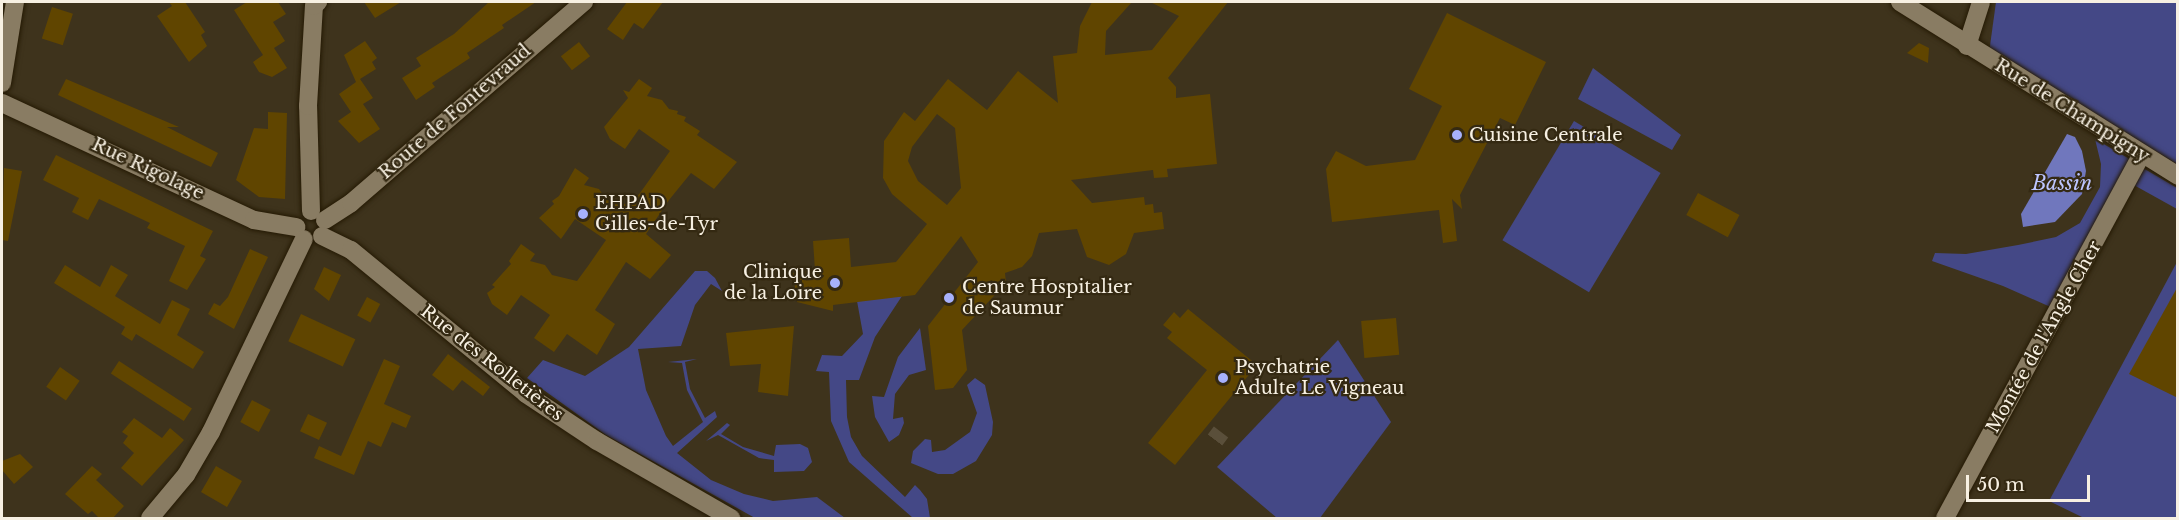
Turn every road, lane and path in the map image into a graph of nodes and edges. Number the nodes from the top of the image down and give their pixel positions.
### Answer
1 (15, 2) edge
2 (584, 2) edge
3 (1900, 2) edge
4 (1981, 2) edge
5 (314, 3) edge
6 (1967, 46) junction
7 (2, 83) edge
8 (2, 103) edge
9 (2142, 154) junction
10 (2178, 176) edge
11 (311, 227) junction
12 (150, 519) edge
13 (731, 519) edge
14 (1945, 519) edge

1 - 7 street
2 - 11 street, Route de Fontevraud
3 - 6 street, Rue de Champigny
4 - 6 street
5 - 11 street
6 - 9 street, Rue de Champigny
8 - 11 street, Rue Rigolage
9 - 10 street, Rue de Champigny
9 - 14 street, Montée de l'Angle Cher
11 - 12 street
11 - 13 street, Rue des Rolletières

